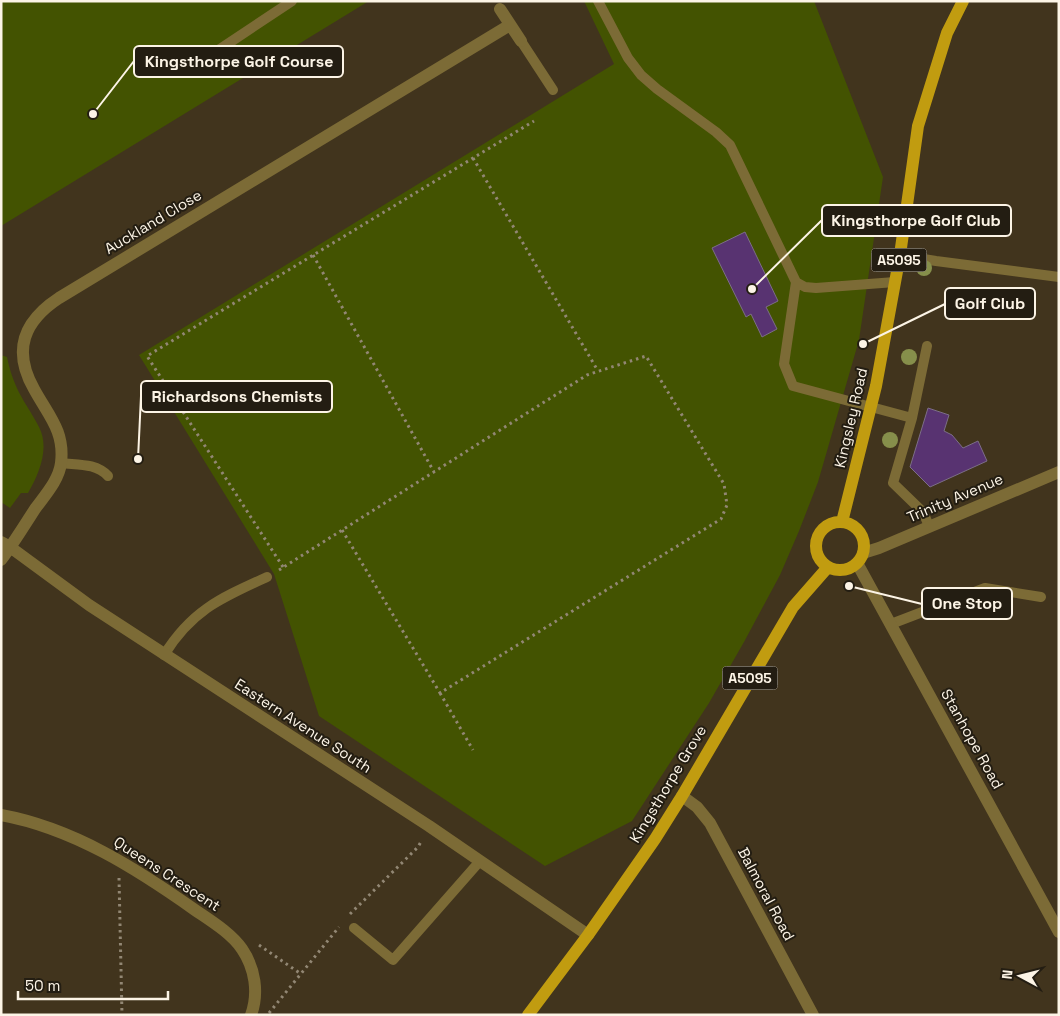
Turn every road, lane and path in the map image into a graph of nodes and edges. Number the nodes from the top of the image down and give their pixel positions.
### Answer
1 (292, 1) edge
2 (598, 1) edge
3 (963, 1) edge
4 (500, 9) dead end
5 (510, 25) junction
6 (521, 41) joint
7 (216, 51) dead end
8 (553, 90) dead end
9 (534, 121) dead end
10 (473, 158) junction
11 (314, 255) junction
12 (900, 255) junction
13 (1059, 277) edge
14 (796, 282) junction
15 (895, 282) junction
16 (927, 346) dead end
17 (598, 371) junction
18 (872, 407) junction
19 (912, 418) junction
20 (61, 463) junction
21 (434, 472) junction
22 (1059, 472) edge
23 (108, 476) dead end
24 (842, 522) junction
25 (930, 526) junction
26 (342, 530) junction
27 (6, 545) edge
28 (860, 558) junction
29 (1, 560) edge
30 (283, 567) junction
31 (828, 567) junction
32 (268, 577) joint
33 (1041, 597) dead end
34 (891, 624) junction
35 (164, 655) junction
36 (440, 693) junction
37 (473, 750) dead end
38 (682, 796) junction
39 (1, 815) edge
40 (119, 861) junction
41 (480, 861) junction
42 (354, 928) dead end
43 (1059, 932) edge
44 (588, 935) junction
45 (241, 947) junction
46 (301, 974) dead end
47 (122, 1015) edge
48 (251, 1015) edge
49 (528, 1015) edge
50 (813, 1015) edge

1 - 7 lane
2 - 14 lane
3 - 12 main road, Kingsley Road / A5095
4 - 5 street
5 - 6 street
5 - 20 street, Auckland Close
6 - 8 lane
9 - 10 path
10 - 11 path
10 - 17 path
11 - 21 path
11 - 30 path
12 - 13 lane
12 - 15 main road, Kingsley Road / A5095
14 - 15 lane
14 - 18 lane
15 - 18 main road, Kingsley Road / A5095
16 - 19 lane
17 - 21 path
17 - 36 path
18 - 19 lane
18 - 24 main road, Kingsley Road / A5095
19 - 25 lane
20 - 23 lane
20 - 27 street, Auckland Close
21 - 26 path
22 - 25 street, Trinity Avenue
24 - 28 main road
24 - 31 main road
25 - 28 street, Trinity Avenue
26 - 30 path
26 - 36 path
27 - 29 street, Auckland Close
27 - 35 street, Eastern Avenue South
28 - 31 main road
28 - 34 street, Stanhope Road
30 - 32 path
31 - 38 main road, Kingsthorpe Grove / A5095
32 - 35 lane
33 - 34 lane
34 - 43 street, Stanhope Road
35 - 41 street, Eastern Avenue South
36 - 37 path
38 - 44 main road, Kingsthorpe Grove / A5095
38 - 50 street, Balmoral Road
39 - 40 street, Queens Crescent
40 - 45 street, Queens Crescent
40 - 47 path
41 - 42 lane
41 - 44 street, Eastern Avenue South
44 - 49 main road, Kingsthorpe Grove / A5095
45 - 46 path
45 - 48 street, Queens Crescent

